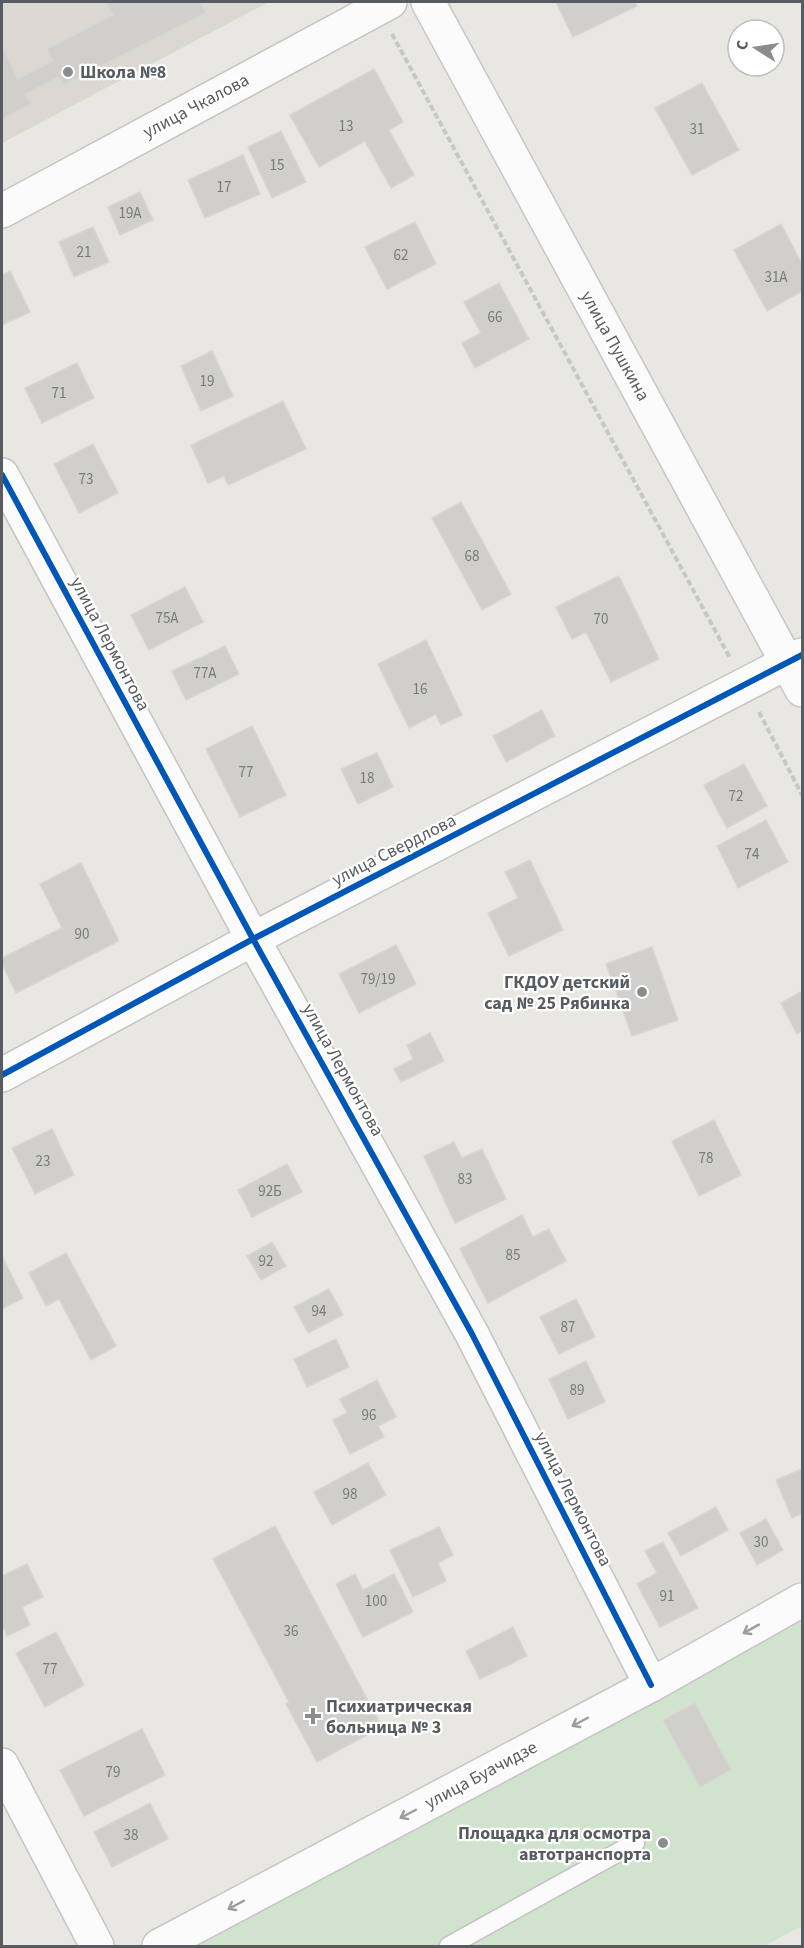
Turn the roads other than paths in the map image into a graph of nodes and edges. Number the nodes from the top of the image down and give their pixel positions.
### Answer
1 (428, 2) edge
2 (384, 5) edge
3 (2, 211) edge
4 (2, 475) edge
5 (798, 669) edge
6 (253, 939) junction
7 (2, 1075) edge
8 (802, 1600) edge
9 (651, 1685) junction
10 (2, 1765) edge
11 (635, 1843) dead end
12 (97, 1947) edge
13 (159, 1947) edge
14 (449, 1947) edge

1 - 5 street, улица Пушкина
2 - 3 street, улица Чкалова
4 - 6 street, улица Лермонтова
5 - 6 street, улица Свердлова
6 - 7 street, улица Свердлова
6 - 9 street, улица Лермонтова
8 -> 9 street, улица Буачидзе
9 -> 13 street, улица Буачидзе
10 - 12 street
11 - 14 lane

